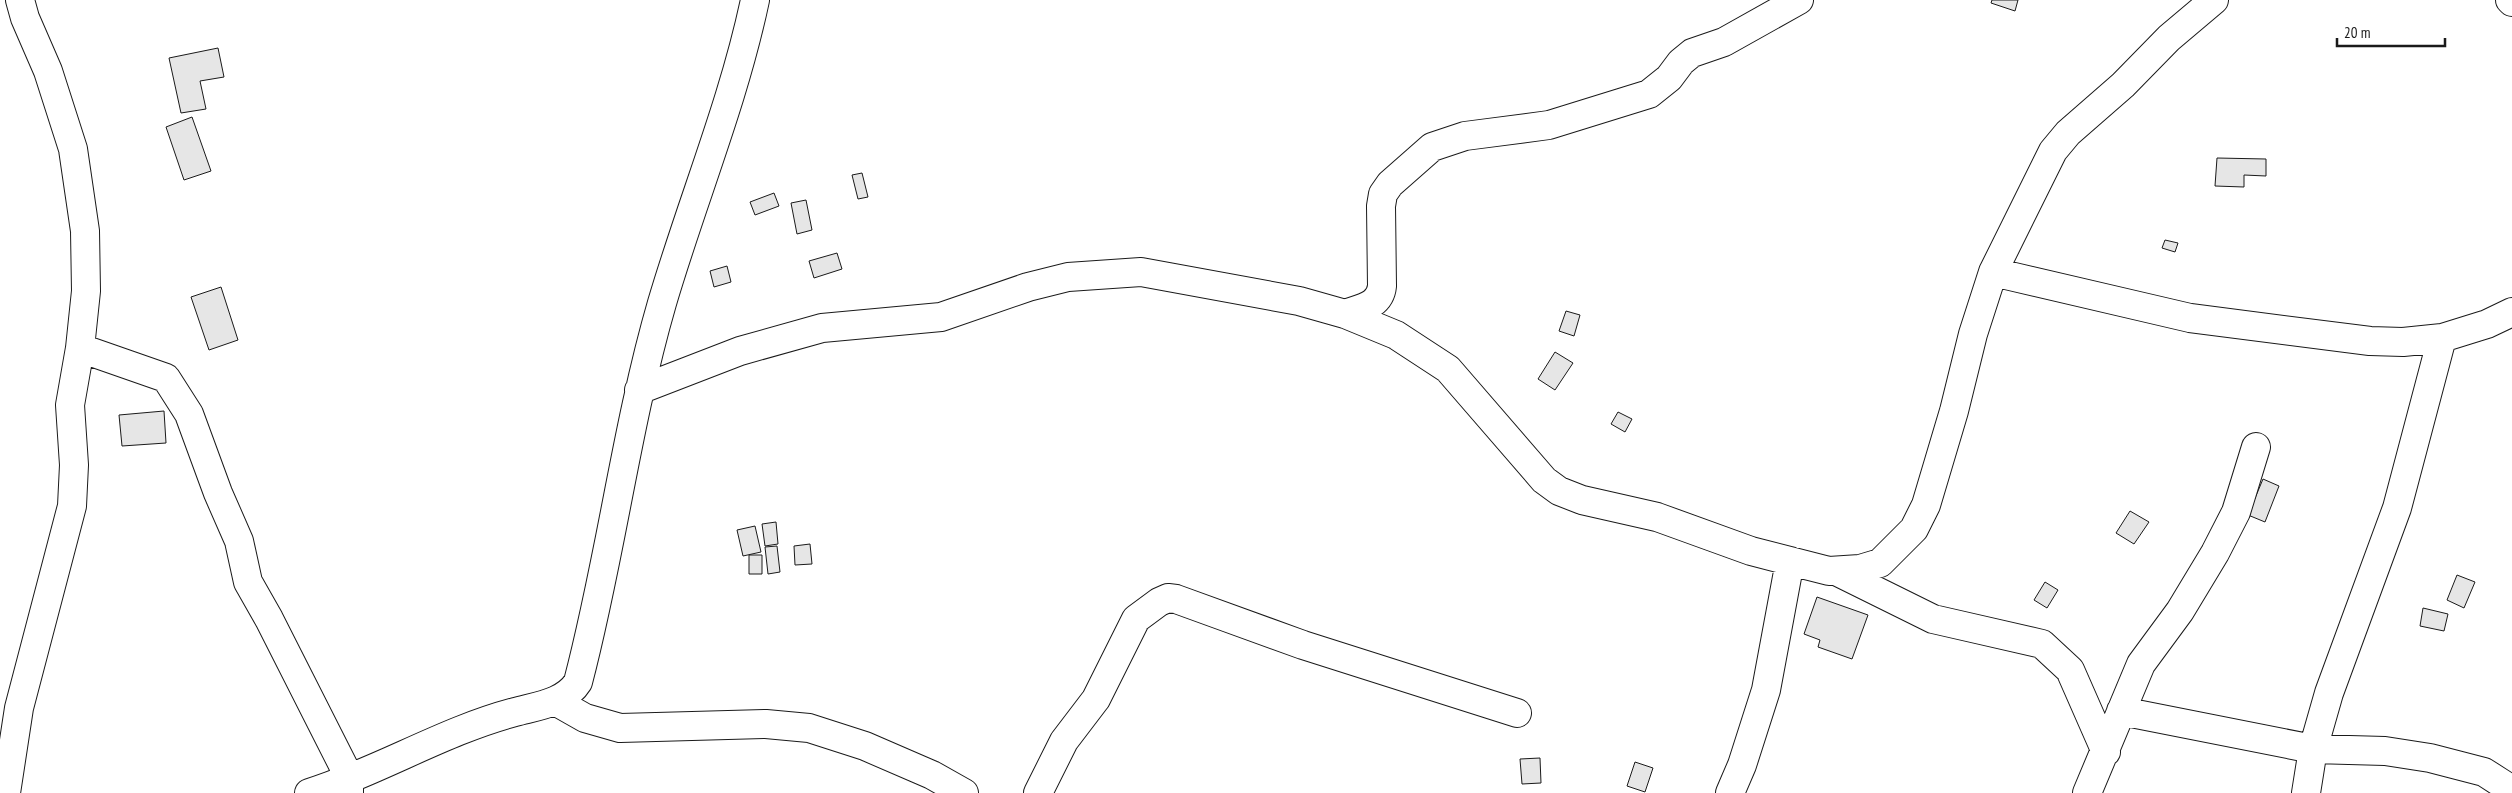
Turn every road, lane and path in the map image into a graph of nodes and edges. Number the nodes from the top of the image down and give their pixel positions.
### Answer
1 (20, 0) edge
2 (754, 0) edge
3 (1799, 0) edge
4 (2214, 0) edge
5 (1993, 272) junction
6 (2512, 312) edge
7 (1345, 314) junction
8 (2442, 338) junction
9 (80, 348) junction
10 (639, 390) junction
11 (2256, 447) dead end
12 (1790, 560) junction
13 (1838, 572) junction
14 (555, 701) junction
15 (2121, 711) junction
16 (1517, 713) dead end
17 (2313, 749) junction
18 (2106, 752) junction
19 (349, 785) edge
20 (2512, 790) edge
21 (6, 793) edge
22 (309, 793) edge
23 (964, 793) edge
24 (1038, 793) edge
25 (1730, 793) edge
26 (2087, 793) edge
27 (2306, 793) edge

1 - 9 street
2 - 10 street
3 - 7 street
4 - 5 street
5 - 8 street
5 - 13 street
6 - 8 street
7 - 10 street
7 - 12 street
8 - 17 street
9 - 19 street
9 - 21 street
10 - 14 street
11 - 15 street
12 - 13 street
12 - 25 street
13 - 18 street
14 - 19 street
14 - 23 street
15 - 17 street
15 - 18 street
16 - 24 street
17 - 20 street
17 - 27 street
18 - 26 street
19 - 22 street

